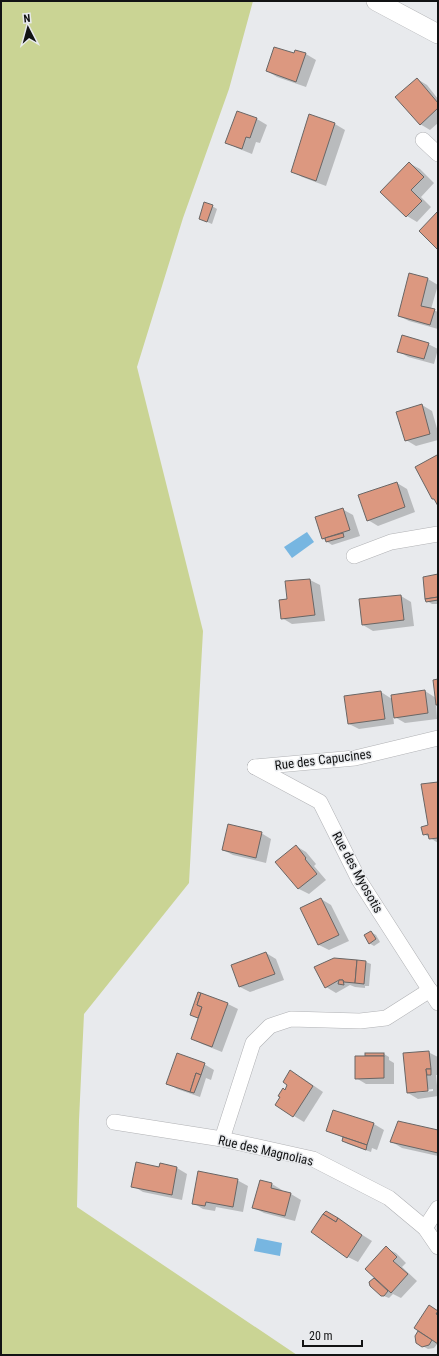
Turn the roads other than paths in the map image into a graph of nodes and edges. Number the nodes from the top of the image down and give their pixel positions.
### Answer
1 (376, 1) edge
2 (438, 34) edge
3 (423, 140) dead end
4 (438, 154) edge
5 (438, 534) edge
6 (354, 556) dead end
7 (438, 738) edge
8 (255, 767) joint
9 (430, 990) junction
10 (438, 1003) edge
11 (114, 1122) dead end
12 (222, 1139) junction
13 (438, 1208) edge
14 (424, 1228) junction
15 (438, 1247) edge

1 - 2 street
3 - 4 street
5 - 6 street
7 - 8 street, Rue des Capucines
8 - 9 street, Rue des Myosotis
9 - 10 street, Rue des Myosotis
9 - 12 street
11 - 12 street, Rue des Magnolias
12 - 14 street, Rue des Magnolias
13 - 14 street
14 - 15 street, Rue des Magnolias

